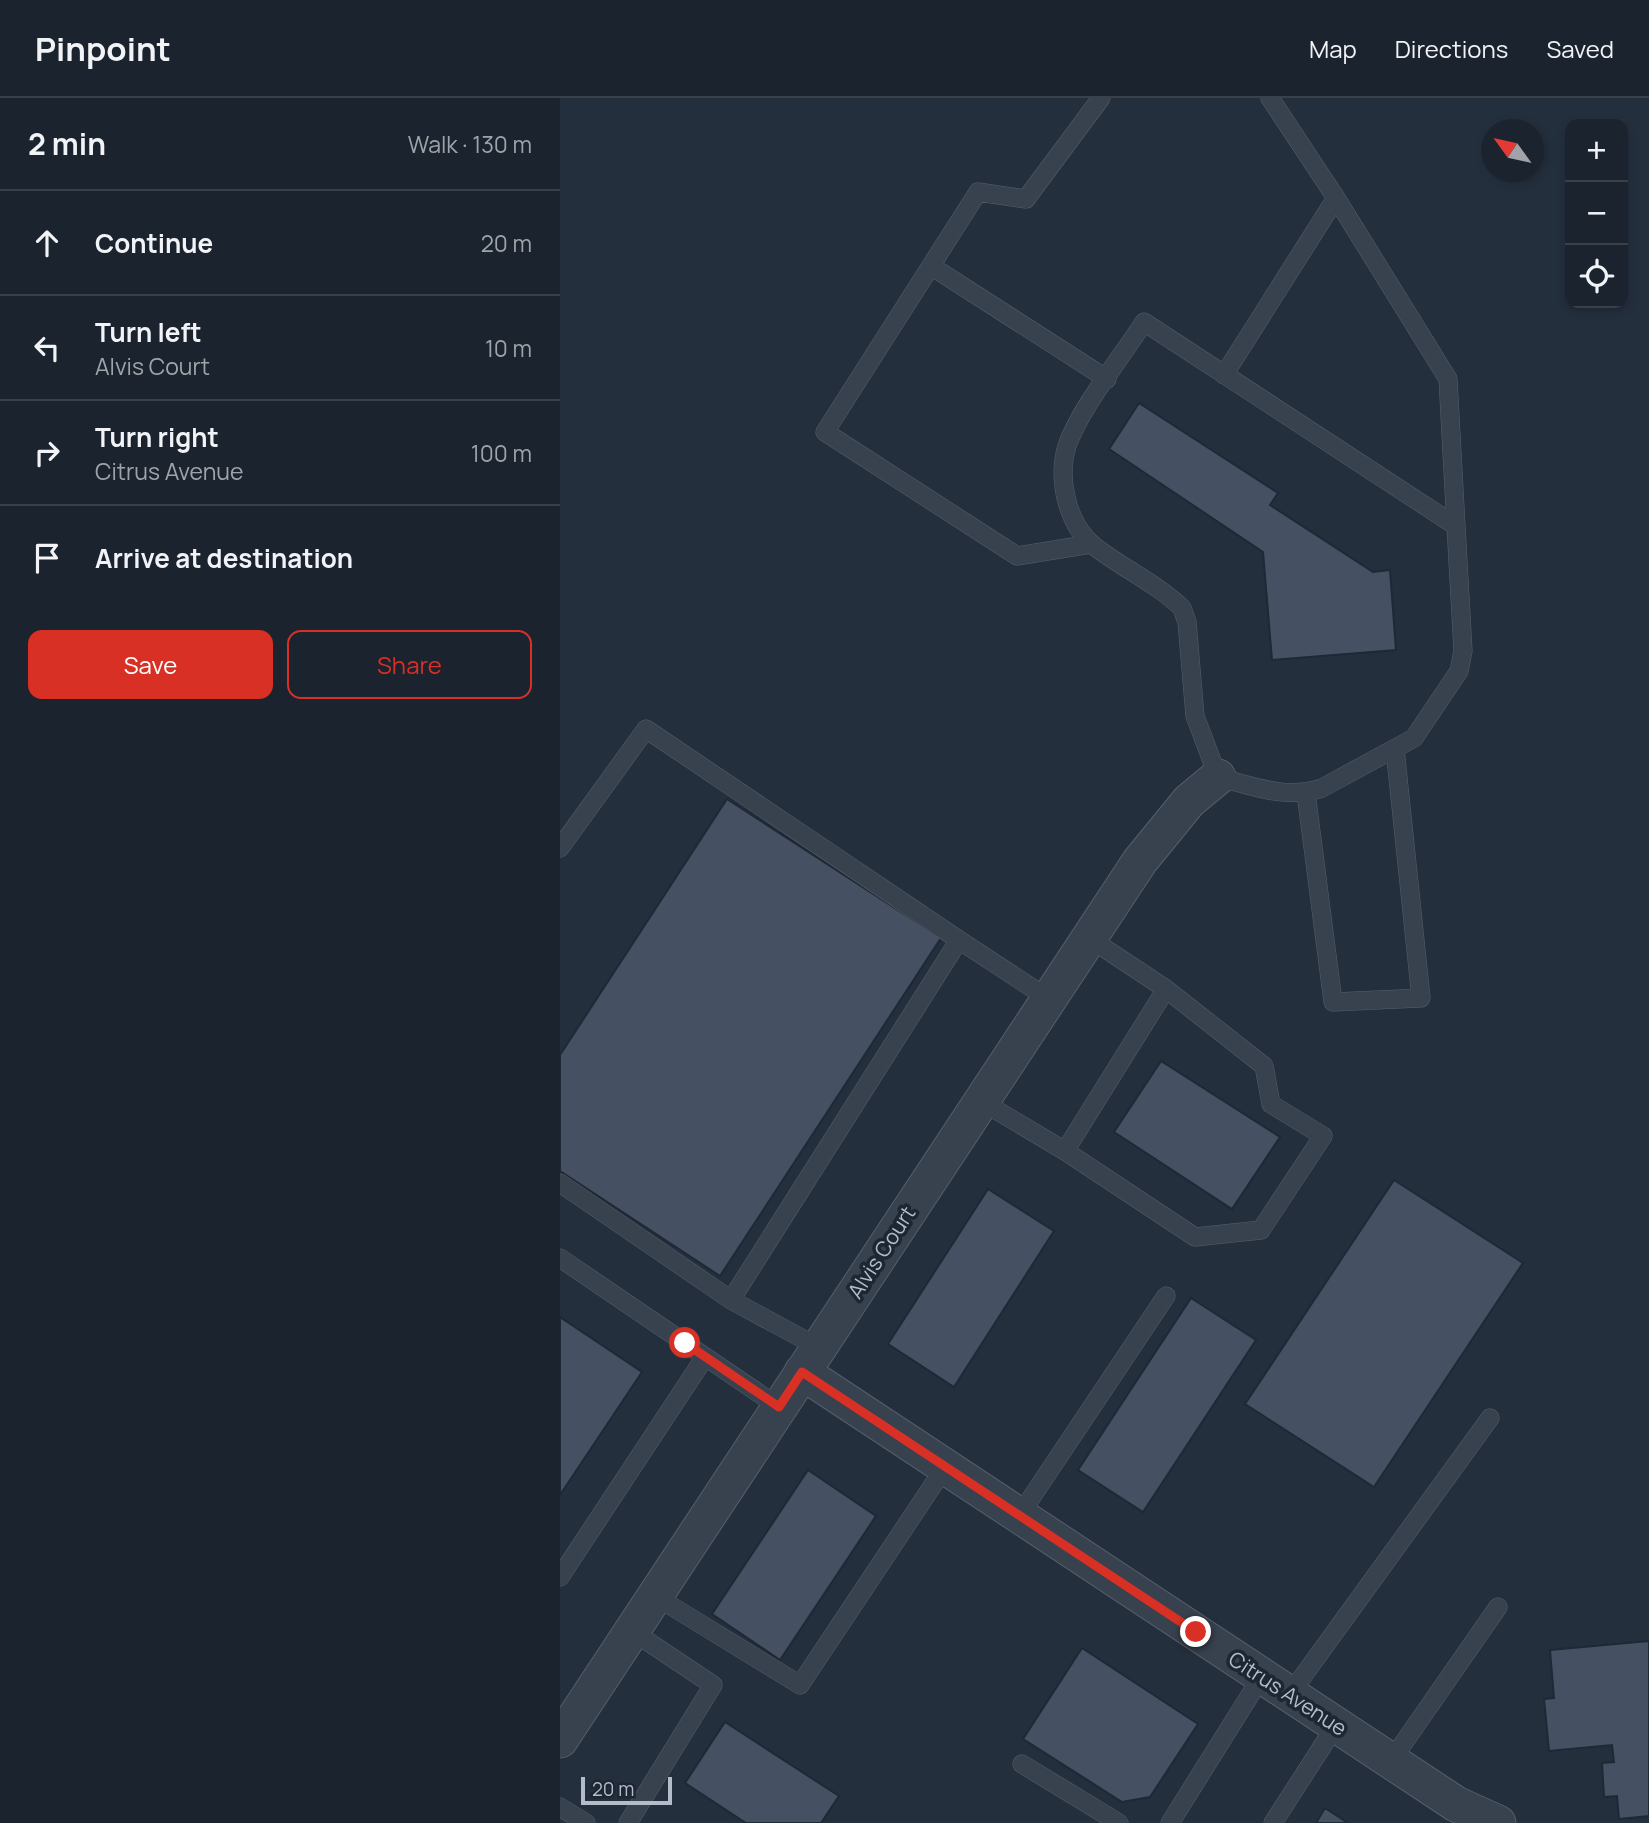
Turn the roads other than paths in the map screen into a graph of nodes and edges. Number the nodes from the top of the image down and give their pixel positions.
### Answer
1 (1101, 98) edge
2 (1270, 98) edge
3 (1336, 198) junction
4 (931, 266) junction
5 (1224, 375) junction
6 (1107, 379) junction
7 (1455, 526) junction
8 (1091, 544) junction
9 (1395, 749) junction
10 (1218, 777) junction
11 (1306, 793) junction
12 (560, 848) edge
13 (1089, 938) junction
14 (958, 940) junction
15 (1166, 989) junction
16 (1049, 999) junction
17 (981, 1101) junction
18 (1065, 1151) junction
19 (560, 1183) edge
20 (560, 1258) edge
21 (1166, 1296) dead end
22 (731, 1300) junction
23 (705, 1357) junction
24 (810, 1360) junction
25 (779, 1407) junction
26 (1490, 1418) dead end
27 (945, 1467) junction
28 (1019, 1516) junction
29 (560, 1577) edge
30 (655, 1596) junction
31 (1498, 1607) dead end
32 (632, 1631) junction
33 (1276, 1685) junction
34 (1336, 1724) junction
35 (560, 1740) edge
36 (1391, 1761) junction
37 (1022, 1764) dead end
38 (560, 1807) edge
39 (586, 1823) edge
40 (628, 1823) edge
41 (1119, 1823) edge
42 (1170, 1823) edge
43 (1273, 1823) edge
44 (1498, 1823) edge

1 - 4 lane
2 - 3 lane
3 - 5 lane
3 - 7 lane
4 - 6 lane
4 - 8 lane
5 - 6 lane
5 - 7 lane
6 - 8 lane
7 - 9 lane
8 - 10 lane
9 - 11 lane
9 - 11 lane
10 - 11 lane
10 - 13 street, Alvis Court
12 - 14 lane
13 - 15 lane
13 - 16 street, Alvis Court
14 - 16 lane
14 - 22 lane
15 - 18 lane
15 - 18 lane
16 - 17 street, Alvis Court
17 - 18 lane
17 - 24 street, Alvis Court
19 - 22 lane
20 - 23 lane
21 - 28 lane
22 - 24 lane
23 - 25 lane
23 - 29 lane
24 - 25 street, Alvis Court
24 - 27 street, Citrus Avenue
25 - 30 street, Alvis Court
26 - 33 lane
27 - 28 street, Citrus Avenue
27 - 30 lane
28 - 33 street, Citrus Avenue
30 - 32 street, Alvis Court
31 - 36 lane
32 - 35 street, Alvis Court
32 - 40 lane
33 - 34 street, Citrus Avenue
33 - 42 lane
34 - 36 street, Citrus Avenue
34 - 43 lane
36 - 44 street, Citrus Avenue
37 - 41 lane
38 - 39 lane

